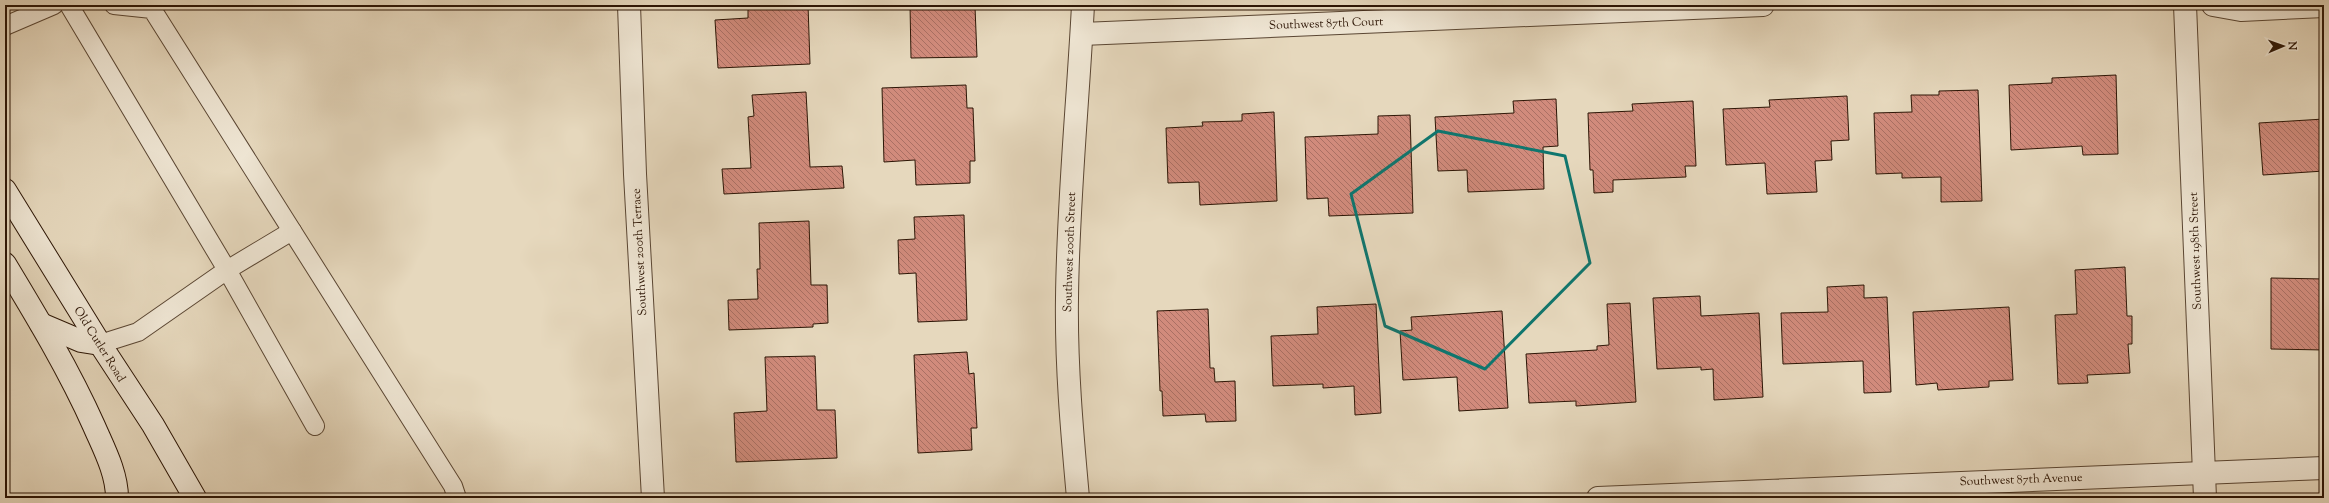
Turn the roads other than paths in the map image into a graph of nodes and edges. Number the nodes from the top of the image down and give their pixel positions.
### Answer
1 (54, 5) edge
2 (69, 5) edge
3 (114, 5) edge
4 (629, 5) edge
5 (1083, 5) edge
6 (1763, 5) edge
7 (2185, 5) edge
8 (2212, 5) edge
9 (2324, 6) edge
10 (5, 26) edge
11 (1082, 34) junction
12 (5, 190) edge
13 (292, 231) junction
14 (5, 264) edge
15 (227, 270) junction
16 (41, 324) junction
17 (100, 344) junction
18 (315, 426) dead end
19 (2324, 468) edge
20 (2204, 472) junction
21 (1657, 497) edge
22 (117, 498) edge
23 (195, 498) edge
24 (457, 498) edge
25 (653, 498) edge
26 (1078, 498) edge
27 (1598, 498) edge
28 (2205, 498) edge

1 - 10 lane
2 - 15 lane
3 - 13 lane
4 - 25 street, Southwest 200th Terrace
5 - 11 street, Southwest 200th Street
6 - 11 street, Southwest 87th Court
7 - 20 street, Southwest 198th Street
8 - 9 street
11 - 26 street, Southwest 200th Street
12 - 17 street, Old Cutler Road
13 - 15 lane
13 - 24 lane
14 - 16 street
15 - 17 lane
15 - 18 lane
16 - 17 street
16 - 22 street
17 - 23 street, Old Cutler Road
19 - 20 street, Southwest 87th Avenue
20 - 21 street, Southwest 87th Avenue
20 - 28 street, Southwest 198th Street
21 - 27 street, Southwest 87th Avenue

